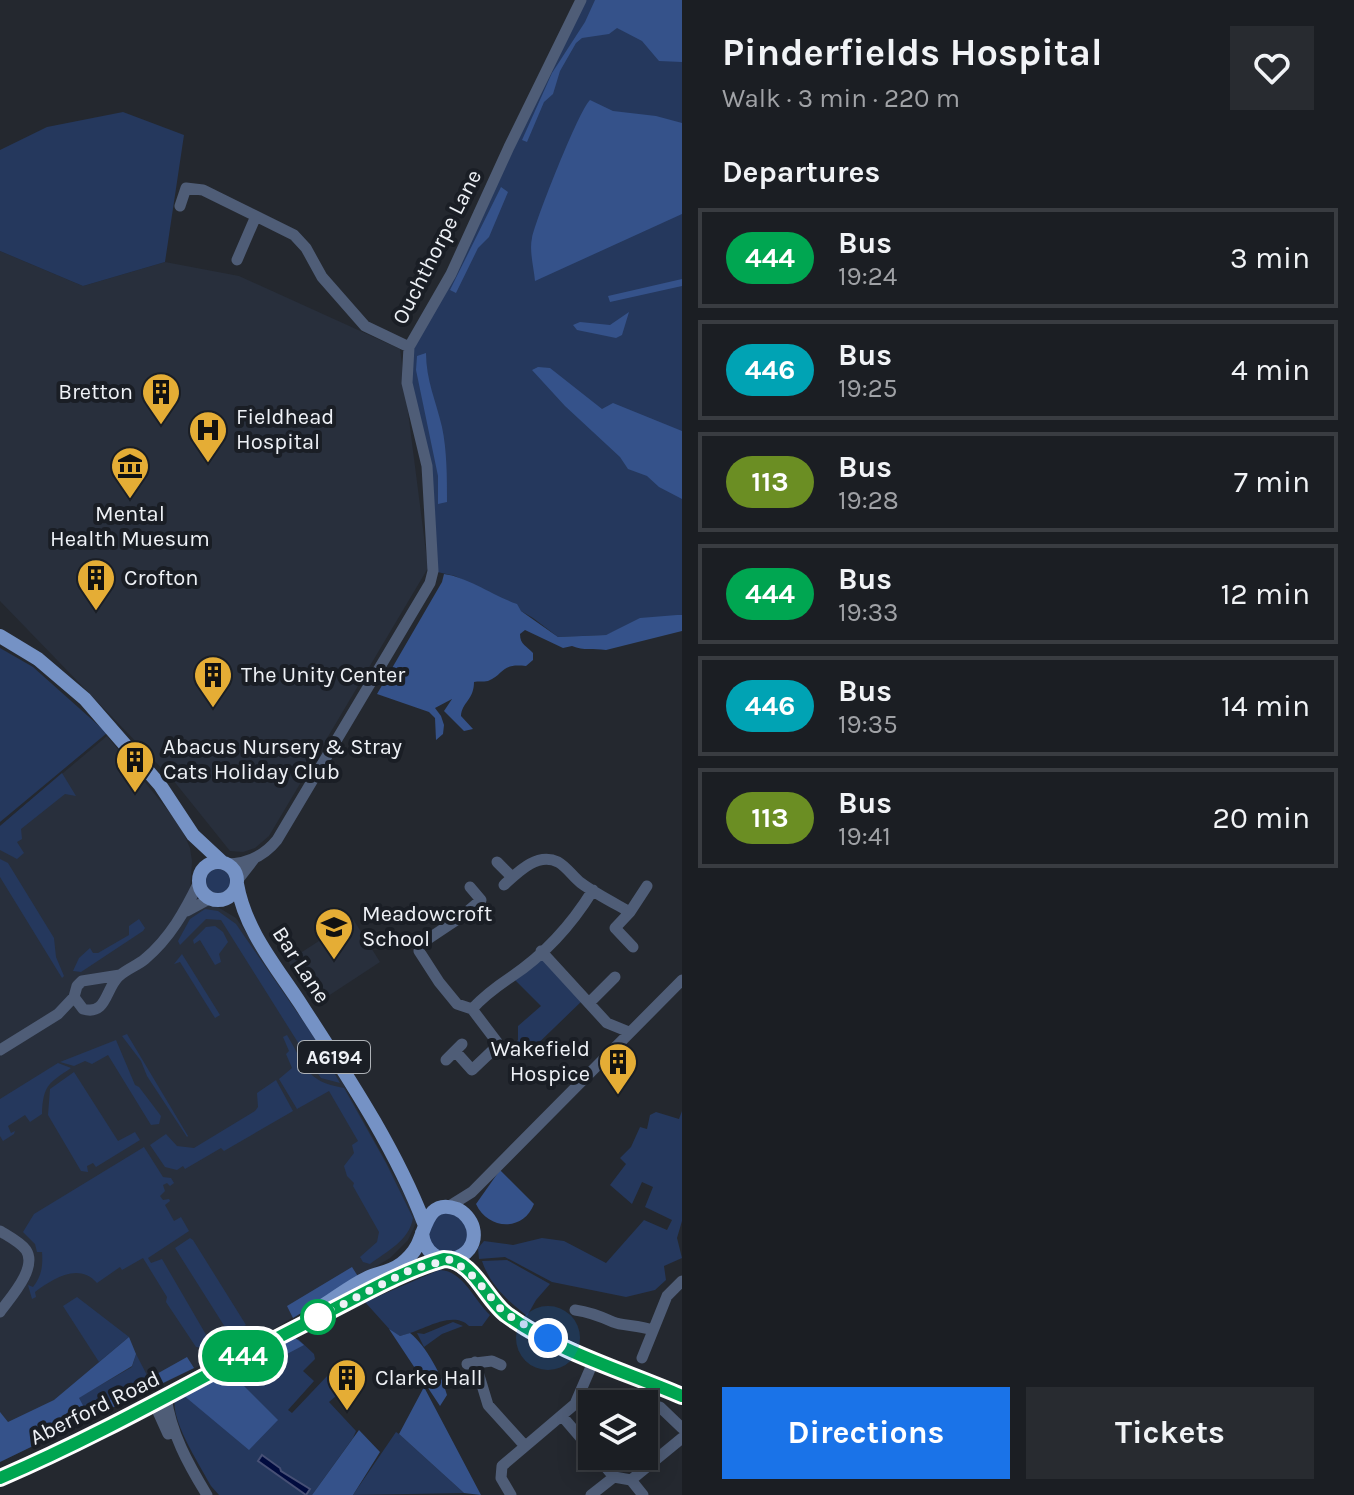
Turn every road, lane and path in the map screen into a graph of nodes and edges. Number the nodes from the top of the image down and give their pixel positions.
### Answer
1 (581, 0) edge
2 (180, 206) dead end
3 (256, 216) junction
4 (238, 261) dead end
5 (409, 347) junction
6 (0, 636) edge
7 (0, 644) edge
8 (18, 647) junction
9 (193, 835) junction
10 (255, 858) junction
11 (497, 862) dead end
12 (224, 863) junction
13 (200, 879) junction
14 (237, 883) junction
15 (647, 886) dead end
16 (470, 887) dead end
17 (593, 890) junction
18 (216, 899) junction
19 (630, 912) junction
20 (184, 913) junction
21 (247, 923) junction
22 (633, 947) dead end
23 (541, 951) junction
24 (120, 975) junction
25 (95, 979) junction
26 (682, 980) edge
27 (612, 985) dead end
28 (107, 994) junction
29 (74, 997) junction
30 (589, 1003) junction
31 (83, 1009) junction
32 (472, 1009) junction
33 (58, 1014) junction
34 (607, 1023) junction
35 (629, 1032) junction
36 (0, 1050) edge
37 (610, 1051) junction
38 (454, 1052) dead end
39 (472, 1192) junction
40 (414, 1196) junction
41 (444, 1208) junction
42 (466, 1216) junction
43 (423, 1228) junction
44 (0, 1231) edge
45 (470, 1246) junction
46 (448, 1259) junction
47 (475, 1278) junction
48 (682, 1281) edge
49 (575, 1310) dead end
50 (0, 1312) edge
51 (292, 1328) junction
52 (652, 1330) junction
53 (642, 1358) dead end
54 (594, 1360) junction
55 (501, 1365) dead end
56 (682, 1396) edge
57 (160, 1400) junction
58 (660, 1407) dead end
59 (137, 1411) junction
60 (562, 1416) junction
61 (163, 1423) junction
62 (682, 1428) edge
63 (578, 1435) edge
64 (682, 1438) edge
65 (525, 1446) junction
66 (608, 1470) edge
67 (614, 1477) junction
68 (0, 1478) edge
69 (631, 1480) junction
70 (199, 1495) edge
71 (207, 1495) edge
72 (511, 1495) edge
73 (591, 1495) edge
74 (643, 1495) edge

1 - 5 street, Ouchthorpe Lane
2 - 3 street
3 - 4 street
3 - 5 street
5 - 10 street, Ouchthorpe Lane
6 - 8 main road, A6194
7 - 8 street
8 - 9 main road, A6194
9 - 12 main road, A6194
9 - 13 main road, A6194
10 - 12 street
10 - 14 street, Ouchthorpe Lane
11 - 17 street
12 - 13 main road
12 - 14 main road, A6194
13 - 18 main road, A6194
13 - 20 street
14 - 18 main road
14 - 21 main road, Bar Lane / A6194
15 - 19 street
16 - 32 street
17 - 19 street
17 - 23 street
18 - 20 street
18 - 21 main road, Bar Lane / A6194
19 - 22 street
20 - 24 street
21 - 40 main road, Bar Lane / A6194
23 - 30 street
23 - 32 street
24 - 25 street
24 - 28 street
25 - 28 street
25 - 29 street
26 - 35 street
27 - 30 street
28 - 31 street
29 - 31 street
29 - 33 street
30 - 34 street
31 - 33 street
32 - 38 street
33 - 36 street
34 - 35 street
34 - 37 street
35 - 37 street
37 - 39 street
39 - 41 street
39 - 42 street
40 - 41 main road
40 - 43 main road, Bar Lane / A6194
41 - 42 main road
41 - 43 main road
42 - 45 main road
43 - 46 main road, A6194
43 - 51 main road, Aberford Road
44 - 50 street
45 - 46 main road
45 - 47 main road
46 - 47 main road, A6194
46 - 51 main road, Aberford Road
47 - 54 main road, A6194
48 - 52 street
49 - 52 street
51 - 57 main road, Aberford Road
52 - 53 street
54 - 56 main road, A6194
54 - 60 street
55 - 65 street
57 - 59 main road, Aberford Road
57 - 61 street
57 - 71 street
58 - 62 street
59 - 61 street
59 - 68 main road, Aberford Road
60 - 63 street
60 - 65 street
61 - 70 street
64 - 69 street
65 - 72 street
66 - 67 street
67 - 69 street
67 - 73 street
69 - 74 street

